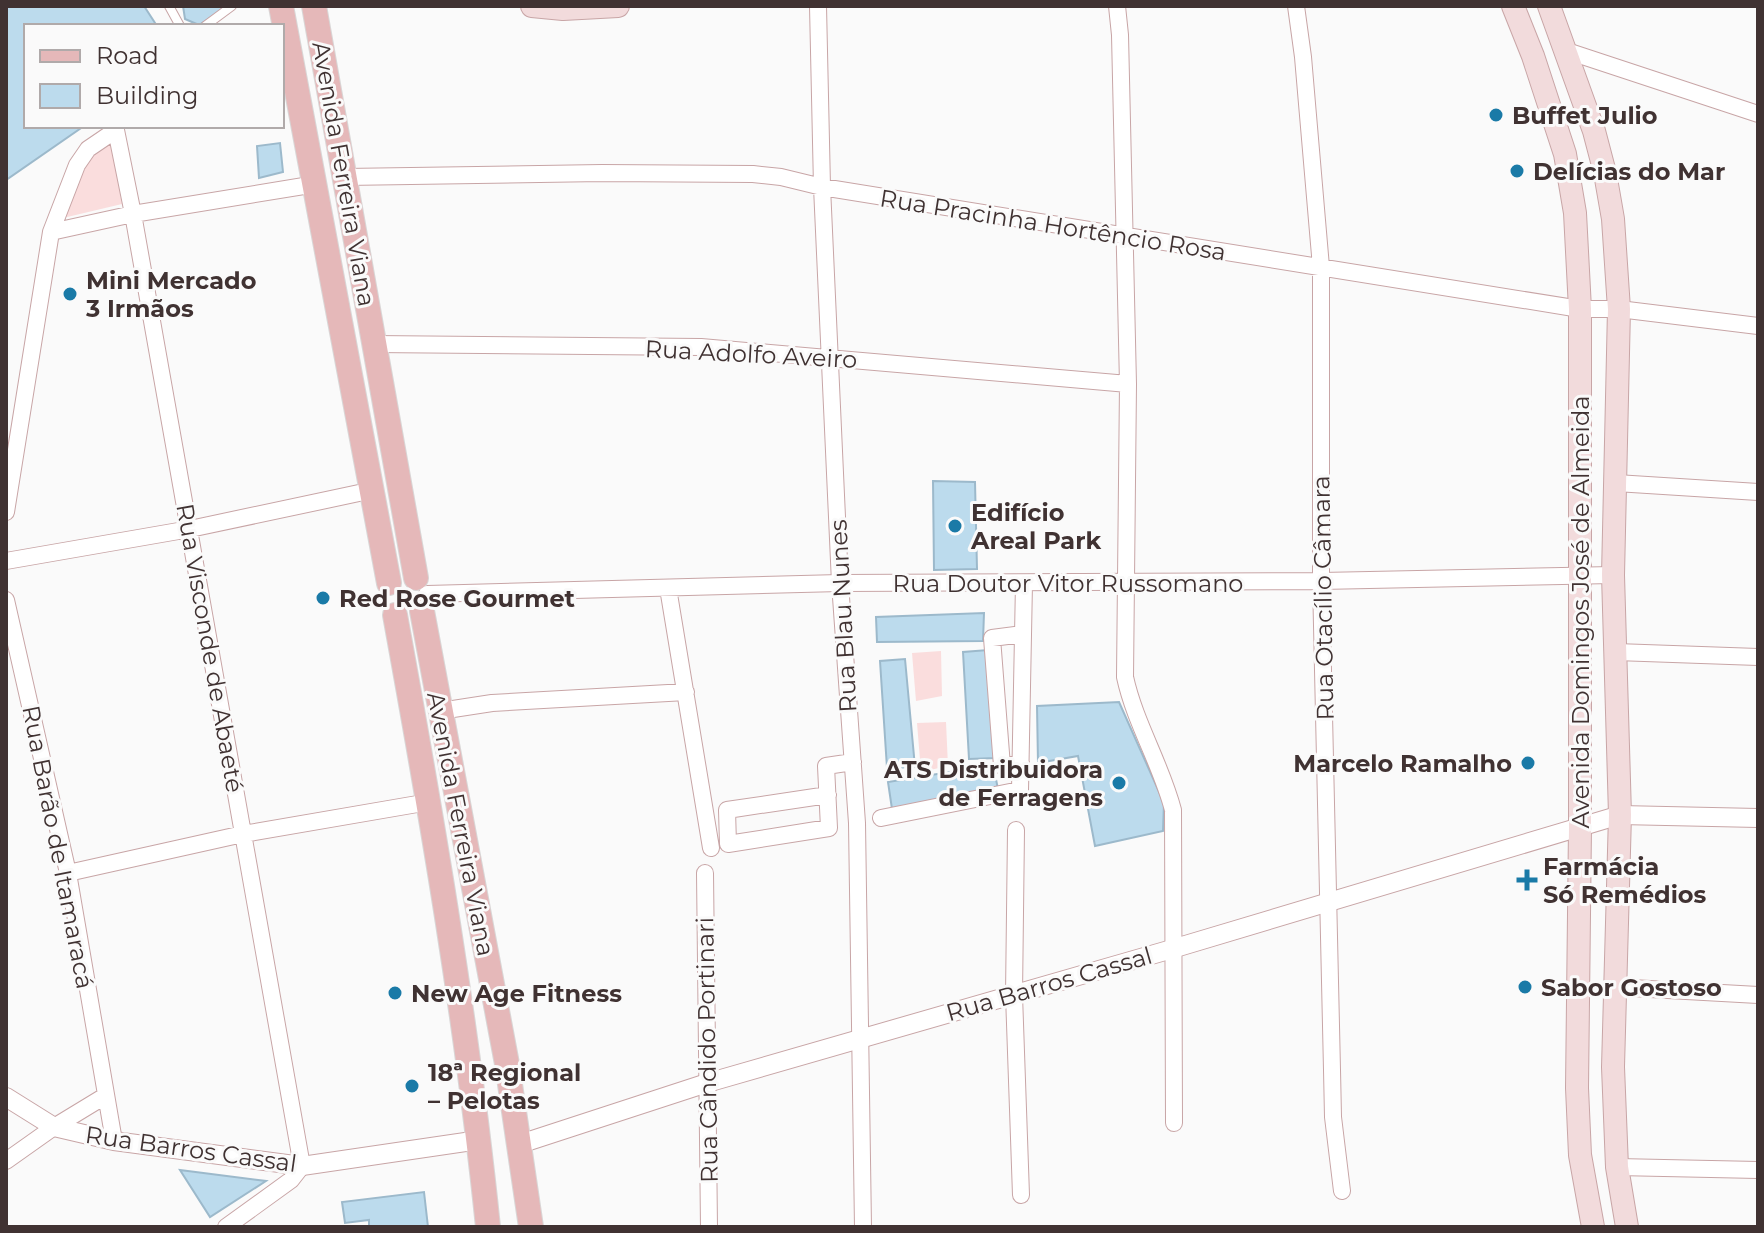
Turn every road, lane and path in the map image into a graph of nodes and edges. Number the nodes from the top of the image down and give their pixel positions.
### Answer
1 (169, 6) edge
2 (232, 6) edge
3 (281, 6) edge
4 (532, 6) edge
5 (618, 6) edge
6 (818, 6) edge
7 (1117, 6) edge
8 (1296, 6) edge
9 (1513, 6) edge
10 (1549, 6) edge
11 (315, 7) edge
12 (179, 24) edge
13 (208, 24) edge
14 (1564, 50) junction
15 (1758, 114) edge
16 (345, 177) junction
17 (316, 184) junction
18 (822, 187) junction
19 (133, 214) junction
20 (51, 232) junction
21 (1124, 238) junction
22 (1321, 267) junction
23 (1580, 309) junction
24 (1619, 309) junction
25 (1758, 326) edge
26 (373, 344) junction
27 (830, 357) junction
28 (1128, 384) junction
29 (1616, 483) junction
30 (373, 490) junction
31 (1758, 492) edge
32 (6, 512) edge
33 (190, 529) junction
34 (6, 561) edge
35 (1613, 575) junction
36 (1579, 577) junction
37 (1321, 581) junction
38 (389, 583) junction
39 (840, 583) junction
40 (1024, 583) junction
41 (1125, 583) junction
42 (668, 588) junction
43 (421, 594) junction
44 (6, 600) edge
45 (395, 615) junction
46 (1023, 634) junction
47 (1616, 652) junction
48 (1758, 657) edge
49 (686, 692) junction
50 (440, 711) junction
51 (853, 762) junction
52 (1021, 763) junction
53 (828, 795) junction
54 (429, 802) junction
55 (1620, 815) junction
56 (881, 818) dead end
57 (1758, 818) edge
58 (1580, 827) junction
59 (1016, 830) dead end
60 (243, 834) junction
61 (711, 848) dead end
62 (68, 873) junction
63 (705, 873) dead end
64 (1329, 902) junction
65 (1172, 949) junction
66 (1614, 987) junction
67 (1014, 995) junction
68 (1758, 995) edge
69 (860, 1039) junction
70 (707, 1083) junction
71 (105, 1096) junction
72 (6, 1097) edge
73 (1174, 1123) dead end
74 (54, 1127) junction
75 (479, 1140) junction
76 (114, 1141) junction
77 (520, 1144) junction
78 (6, 1161) edge
79 (302, 1166) junction
80 (1617, 1167) junction
81 (1758, 1170) edge
82 (1342, 1191) dead end
83 (1021, 1195) dead end
84 (226, 1227) edge
85 (488, 1227) edge
86 (531, 1227) edge
87 (709, 1227) edge
88 (863, 1227) edge
89 (1593, 1227) edge
90 (1627, 1227) edge

1 - 12 lane
2 - 13 lane
3 - 17 main road, Avenida Ferreira Viana
4 - 5 main road
6 - 18 street, Rua Blau Nunes
7 - 21 street
8 - 22 street, Rua Otacílio Câmara
9 - 23 main road, Avenida Domingos José de Almeida
10 - 14 main road, Avenida Domingos José de Almeida
11 - 16 main road, Avenida Ferreira Viana
14 - 15 street
14 - 24 main road, Avenida Domingos José de Almeida
16 - 18 street, Rua Pracinha Hortêncio Rosa
16 - 26 main road, Avenida Ferreira Viana
17 - 19 street
17 - 30 main road, Avenida Ferreira Viana
18 - 21 street, Rua Pracinha Hortêncio Rosa
18 - 27 street, Rua Blau Nunes
19 - 20 street
19 - 20 street, Rua Visconde de Abaeté
19 - 33 street, Rua Visconde de Abaeté
20 - 32 street
21 - 22 street, Rua Pracinha Hortêncio Rosa
21 - 28 street
22 - 23 street, Rua Pracinha Hortêncio Rosa
22 - 37 street, Rua Otacílio Câmara
23 - 24 street, Rua Pracinha Hortêncio Rosa
23 - 36 main road, Avenida Domingos José de Almeida
24 - 25 street, Rua Pracinha Hortêncio Rosa
24 - 29 main road, Avenida Domingos José de Almeida
26 - 27 street, Rua Adolfo Aveiro
26 - 43 main road, Avenida Ferreira Viana
27 - 28 street, Rua Adolfo Aveiro
27 - 39 street, Rua Blau Nunes
28 - 41 street
29 - 31 street
29 - 35 main road, Avenida Domingos José de Almeida
30 - 33 street
30 - 38 main road, Avenida Ferreira Viana
33 - 34 street
33 - 60 street, Rua Visconde de Abaeté
35 - 36 street, Rua Doutor Vitor Russomano
35 - 47 main road, Avenida Domingos José de Almeida
36 - 37 street, Rua Doutor Vitor Russomano
36 - 58 main road, Avenida Domingos José de Almeida
37 - 41 street, Rua Doutor Vitor Russomano
37 - 64 street, Rua Otacílio Câmara
38 - 43 main road
38 - 45 main road
39 - 40 street, Rua Doutor Vitor Russomano
39 - 42 street, Rua Doutor Vitor Russomano
39 - 51 street, Rua Blau Nunes
40 - 41 street, Rua Doutor Vitor Russomano
40 - 46 street
41 - 65 street
42 - 43 street, Rua Doutor Vitor Russomano
42 - 49 street
43 - 45 main road
43 - 50 main road, Avenida Ferreira Viana
44 - 62 street, Rua Barão de Itamaracá
45 - 54 main road, Avenida Ferreira Viana
46 - 52 street
46 - 52 street
47 - 48 street
47 - 55 main road, Avenida Domingos José de Almeida
49 - 50 street
49 - 61 street
50 - 77 main road, Avenida Ferreira Viana
51 - 53 street
51 - 69 street, Rua Blau Nunes
52 - 56 street
53 - 53 street
54 - 60 street
54 - 75 main road, Avenida Ferreira Viana
55 - 57 street, Rua Barros Cassal
55 - 58 street, Rua Barros Cassal
55 - 66 main road, Avenida Domingos José de Almeida
58 - 64 street, Rua Barros Cassal
58 - 89 main road, Avenida Domingos José de Almeida
59 - 67 street
60 - 62 street
60 - 79 street, Rua Visconde de Abaeté
62 - 71 street, Rua Barão de Itamaracá
63 - 70 street, Rua Cândido Portinari
64 - 65 street, Rua Barros Cassal
64 - 82 street, Rua Otacílio Câmara
65 - 67 street, Rua Barros Cassal
65 - 73 street
66 - 68 street
66 - 80 main road, Avenida Domingos José de Almeida
67 - 69 street, Rua Barros Cassal
67 - 83 street
69 - 70 street, Rua Barros Cassal
69 - 88 street, Rua Blau Nunes
70 - 77 street, Rua Barros Cassal
70 - 87 street, Rua Cândido Portinari
71 - 74 street
71 - 76 street, Rua Barão de Itamaracá
72 - 74 street, Rua Barros Cassal
74 - 76 street, Rua Barros Cassal
74 - 78 street
75 - 79 street, Rua Barros Cassal
75 - 85 main road, Avenida Ferreira Viana
76 - 79 street, Rua Barros Cassal
77 - 86 main road, Avenida Ferreira Viana
79 - 84 street
80 - 81 street
80 - 90 main road, Avenida Domingos José de Almeida

